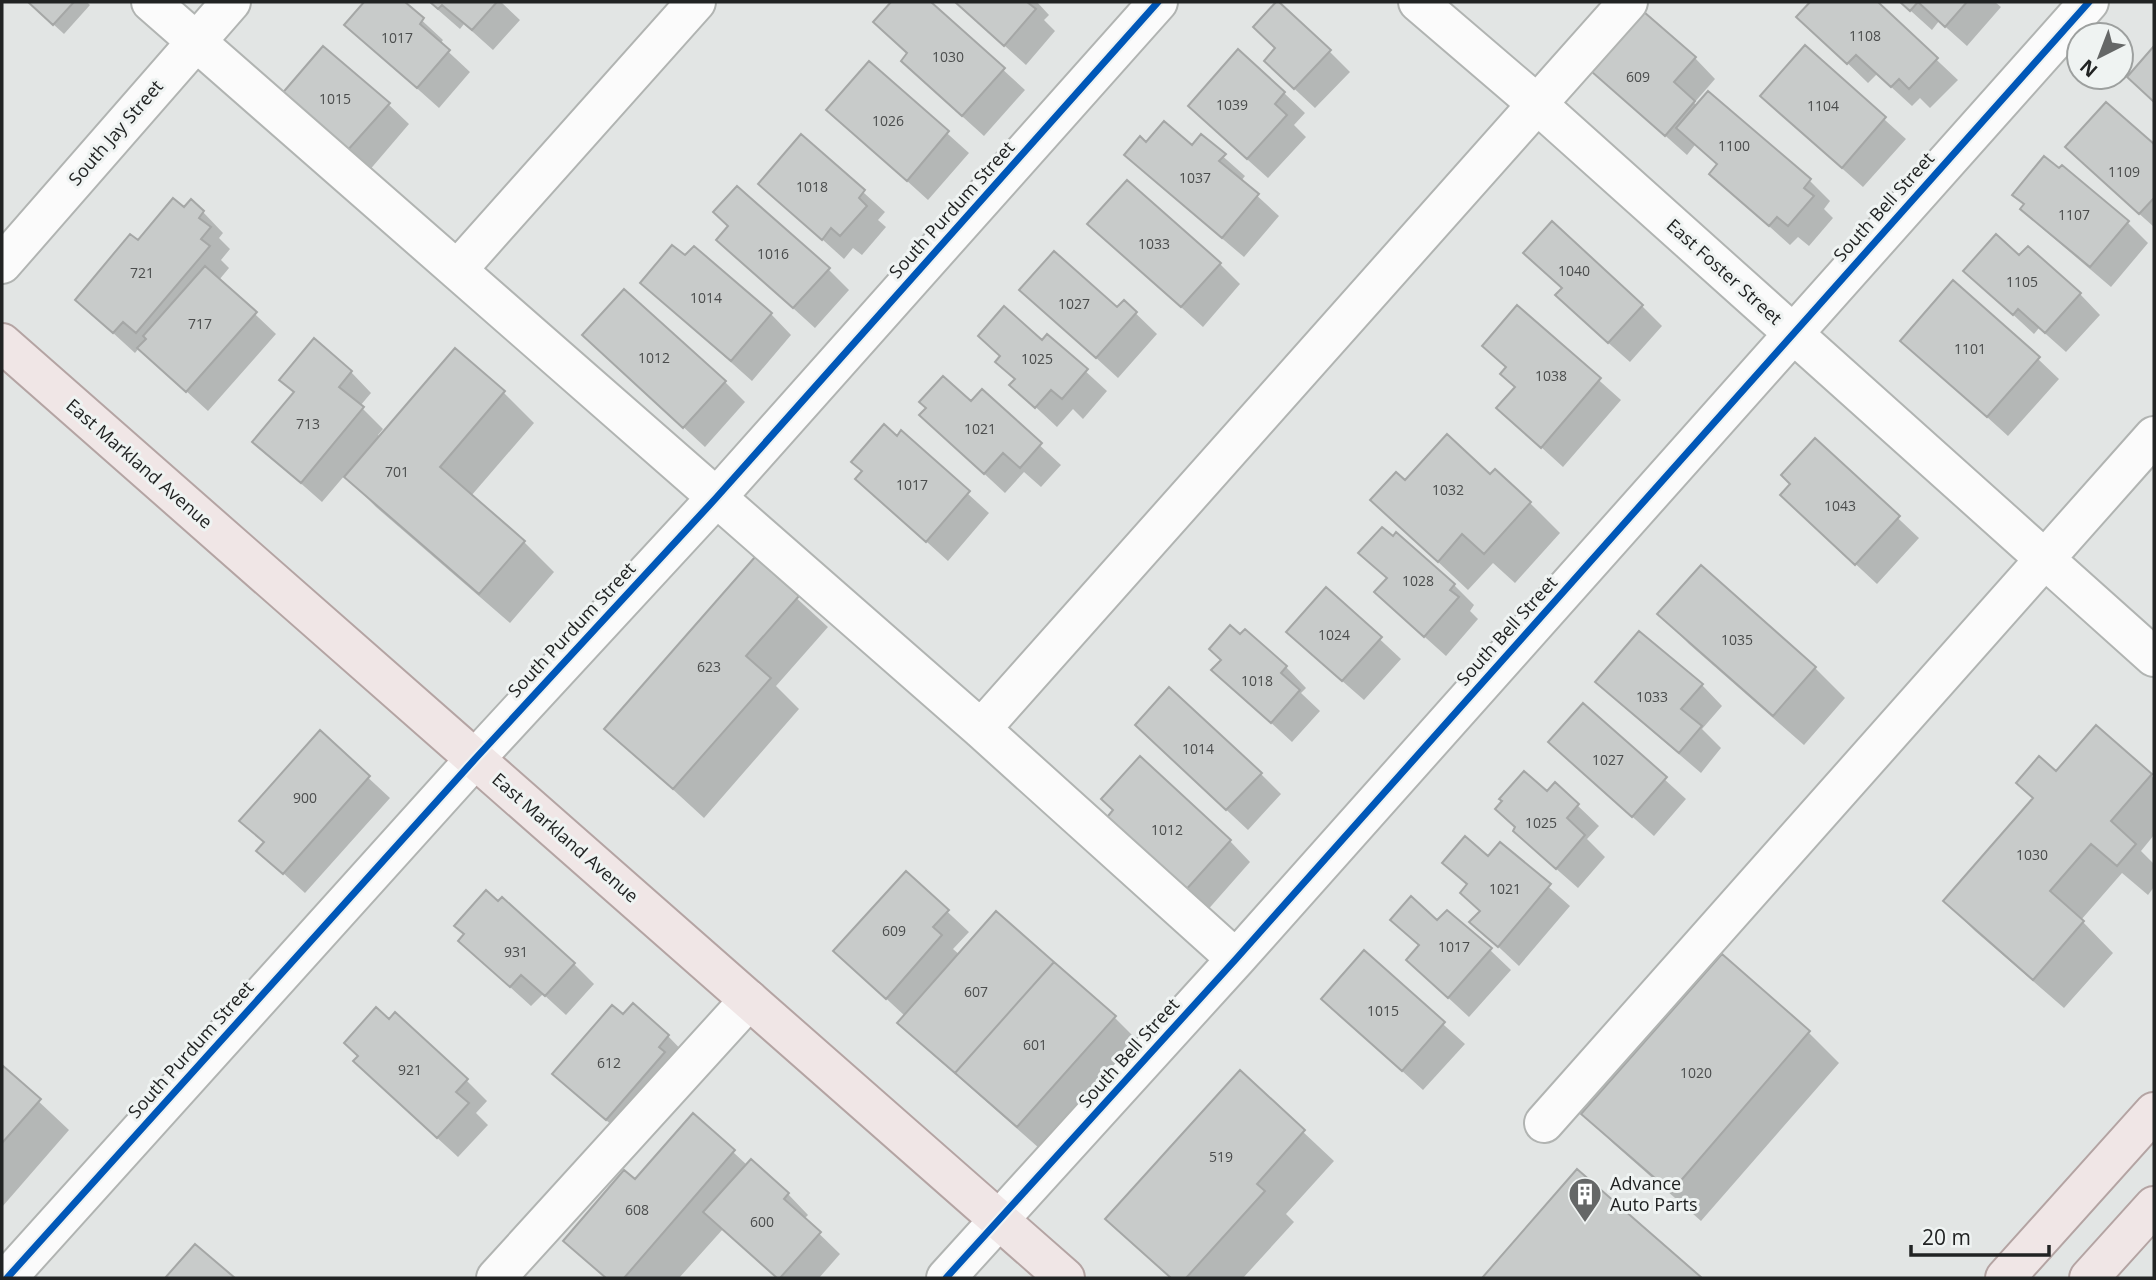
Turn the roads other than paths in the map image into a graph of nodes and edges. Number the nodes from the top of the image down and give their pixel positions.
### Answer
1 (151, 2) edge
2 (231, 2) edge
3 (696, 2) edge
4 (1158, 2) edge
5 (1418, 2) edge
6 (1628, 2) edge
7 (2088, 2) edge
8 (196, 41) junction
9 (1537, 104) junction
10 (2, 264) edge
11 (457, 270) junction
12 (1792, 333) junction
13 (2, 343) edge
14 (2154, 436) edge
15 (716, 498) junction
16 (2045, 559) junction
17 (2154, 657) edge
18 (981, 729) junction
19 (475, 759) junction
20 (1236, 959) junction
21 (749, 1000) junction
22 (2154, 1112) edge
23 (1544, 1123) dead end
24 (2154, 1206) edge
25 (999, 1219) junction
26 (7, 1278) edge
27 (496, 1278) edge
28 (946, 1278) edge
29 (1065, 1278) edge
30 (2005, 1278) edge
31 (2089, 1278) edge

1 - 8 street
2 - 8 street, South Jay Street
3 - 11 street
4 - 15 street, South Purdum Street
5 - 9 street, East Foster Street
6 - 9 street
7 - 12 street, South Bell Street
8 - 10 street, South Jay Street
8 - 11 street
9 - 12 street, East Foster Street
9 - 18 street
11 - 15 street
12 - 16 street, East Foster Street
12 - 20 street, South Bell Street
13 - 19 main road, East Markland Avenue
14 - 16 street
15 - 18 street
15 - 19 street, South Purdum Street
16 - 17 street, East Foster Street
16 - 23 street
18 - 20 street
19 - 21 main road, East Markland Avenue
19 - 26 street, South Purdum Street
20 - 25 street, South Bell Street
21 - 25 main road, East Markland Avenue
21 - 27 street
22 - 30 main road
24 - 31 main road
25 - 28 street, South Bell Street
25 - 29 main road, East Markland Avenue

